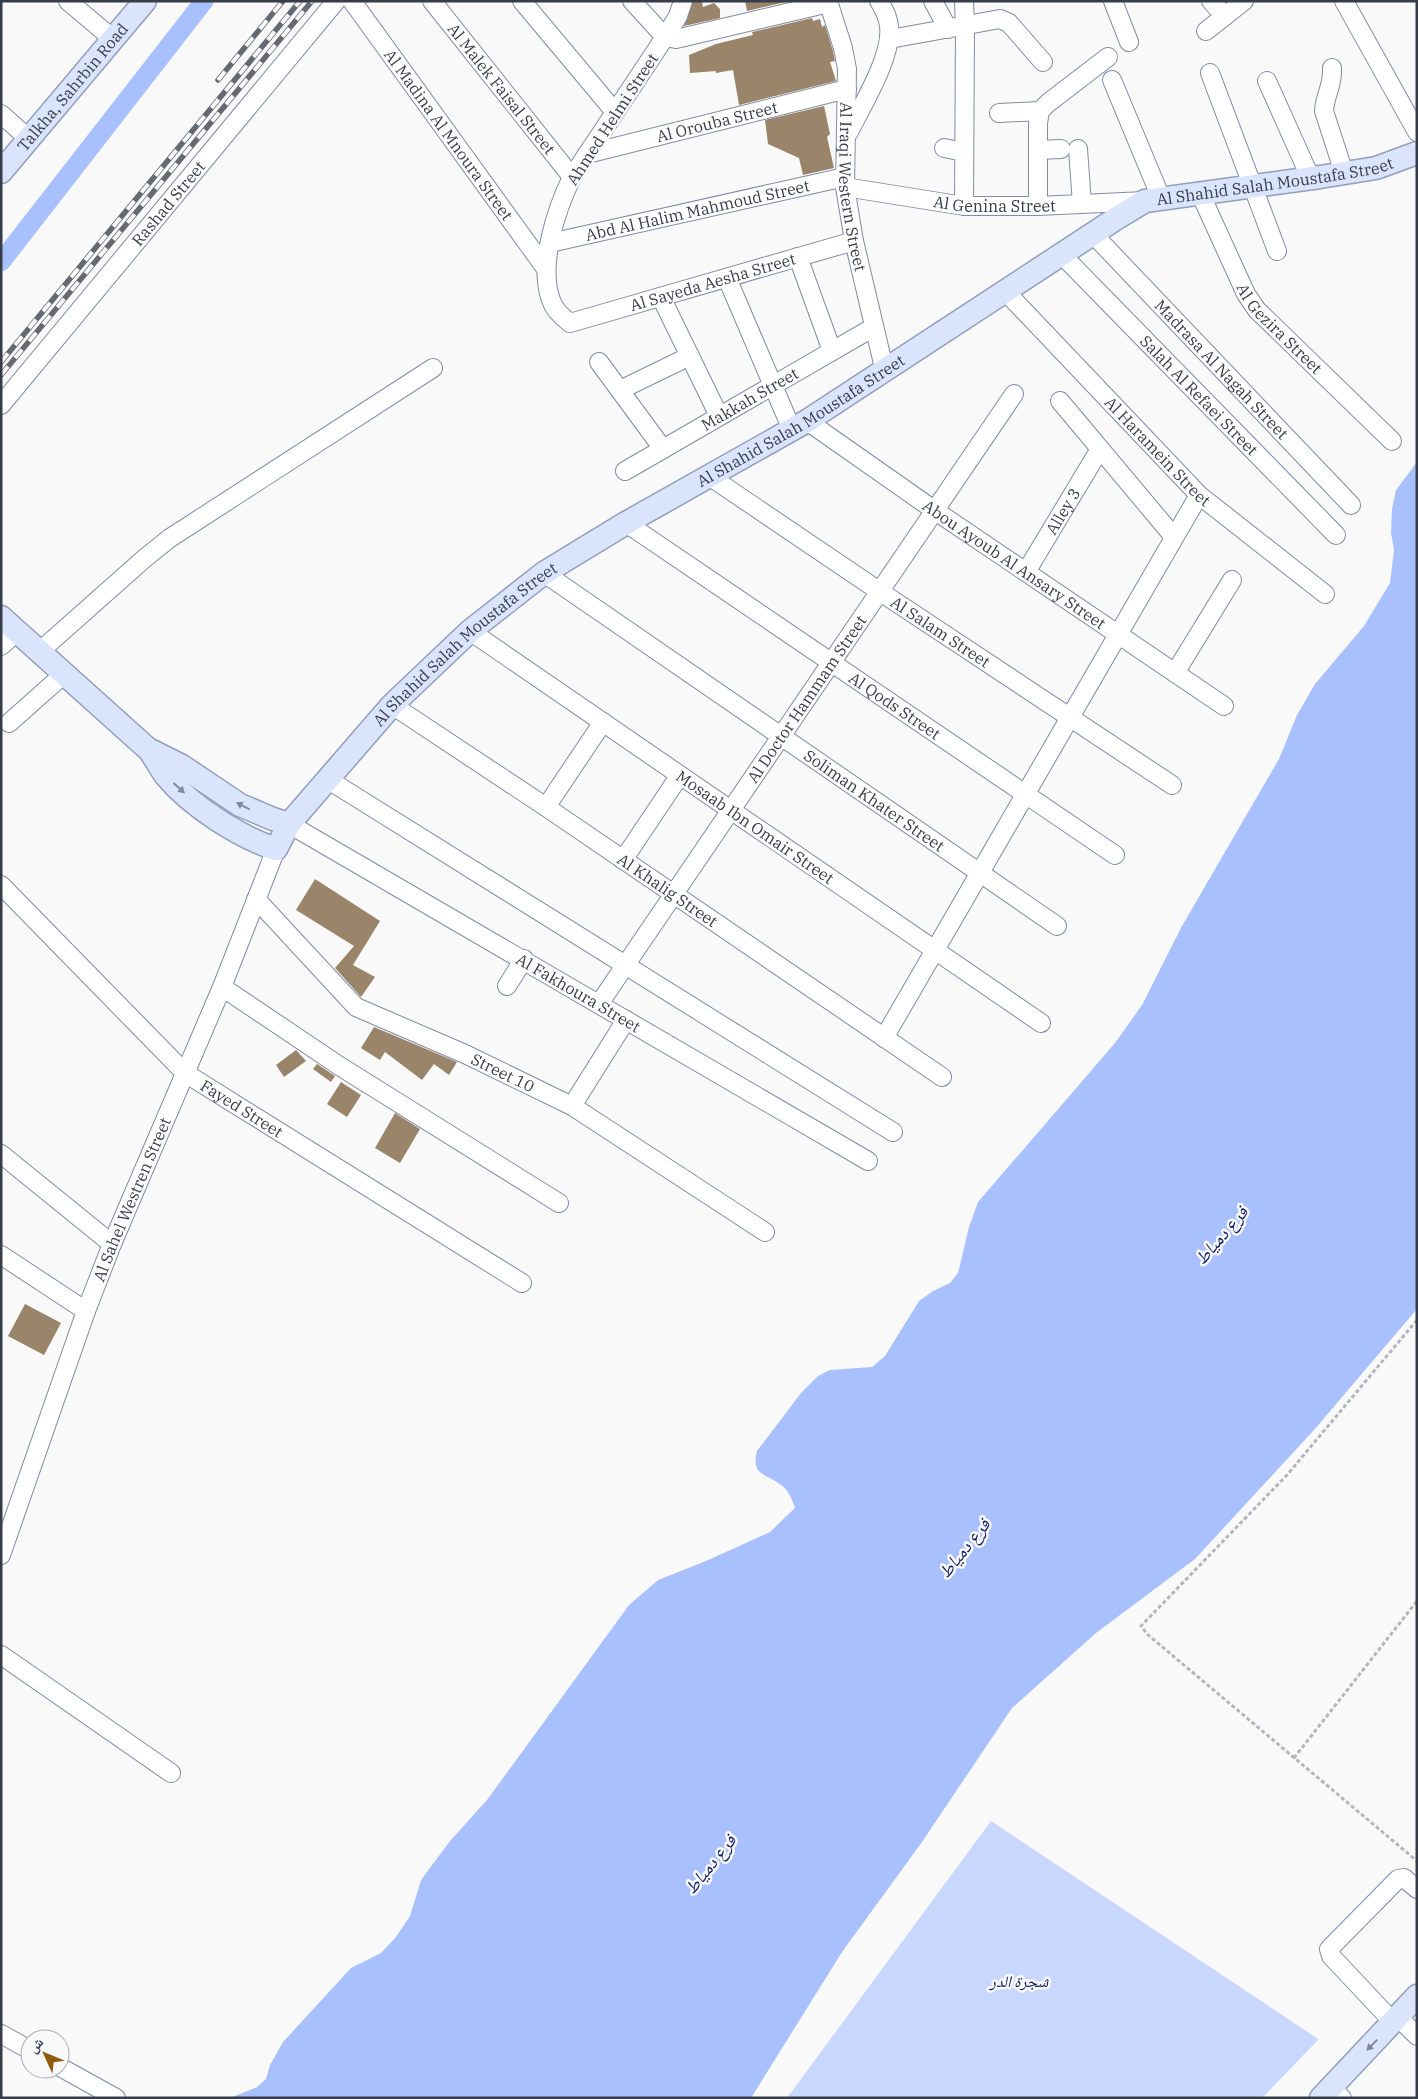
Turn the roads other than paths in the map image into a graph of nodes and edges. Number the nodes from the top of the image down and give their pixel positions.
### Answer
1 (68, 1) edge
2 (145, 1) edge
3 (336, 1) edge
4 (352, 1) edge
5 (432, 1) edge
6 (522, 1) edge
7 (632, 1) edge
8 (683, 1) edge
9 (879, 1) edge
10 (933, 1) edge
11 (964, 1) edge
12 (1113, 1) edge
13 (1211, 1) edge
14 (1244, 1) edge
15 (829, 2) edge
16 (1345, 2) edge
17 (1225, 16) junction
18 (965, 26) junction
19 (948, 29) junction
20 (1206, 31) dead end
21 (665, 38) junction
22 (113, 39) junction
23 (890, 39) junction
24 (1128, 42) dead end
25 (1108, 57) dead end
26 (1043, 62) dead end
27 (1332, 68) dead end
28 (1210, 73) dead end
29 (1112, 80) dead end
30 (1267, 81) dead end
31 (847, 89) junction
32 (615, 112) junction
33 (1040, 112) junction
34 (999, 113) dead end
35 (1, 114) edge
36 (1417, 132) edge
37 (846, 138) junction
38 (29, 139) junction
39 (944, 148) dead end
40 (1038, 150) junction
41 (964, 152) junction
42 (1417, 153) edge
43 (587, 154) junction
44 (1, 172) edge
45 (1344, 173) junction
46 (572, 177) junction
47 (1310, 178) junction
48 (845, 182) junction
49 (1251, 186) junction
50 (1200, 193) junction
51 (1153, 199) junction
52 (1082, 204) junction
53 (964, 206) junction
54 (1038, 206) junction
55 (1092, 233) junction
56 (854, 241) junction
57 (550, 243) junction
58 (1277, 251) dead end
59 (1062, 255) junction
60 (798, 257) junction
61 (546, 269) junction
62 (727, 278) junction
63 (1006, 292) junction
64 (661, 297) junction
65 (570, 323) joint
66 (874, 327) junction
67 (832, 351) junction
68 (690, 356) junction
69 (599, 362) dead end
70 (433, 368) dead end
71 (885, 372) junction
72 (773, 386) junction
73 (620, 390) junction
74 (1014, 394) dead end
75 (1060, 401) dead end
76 (1, 405) edge
77 (719, 416) junction
78 (799, 426) junction
79 (1392, 442) dead end
80 (663, 449) junction
81 (1100, 449) junction
82 (625, 471) dead end
83 (709, 476) junction
84 (1199, 495) junction
85 (1351, 504) dead end
86 (934, 510) junction
87 (626, 523) junction
88 (1336, 535) dead end
89 (1174, 537) junction
90 (1026, 572) junction
91 (544, 573) junction
92 (1232, 580) dead end
93 (879, 592) junction
94 (1325, 594) dead end
95 (470, 631) junction
96 (6, 632) edge
97 (1118, 635) junction
98 (39, 652) junction
99 (831, 662) junction
100 (1175, 673) junction
101 (64, 674) junction
102 (392, 705) junction
103 (1224, 706) dead end
104 (1070, 718) junction
105 (603, 722) junction
106 (9, 723) dead end
107 (780, 736) junction
108 (149, 750) junction
109 (680, 775) junction
110 (327, 780) junction
111 (1172, 786) dead end
112 (1025, 795) junction
113 (546, 807) junction
114 (730, 810) junction
115 (288, 824) junction
116 (276, 849) junction
117 (1115, 854) dead end
118 (623, 860) junction
119 (980, 874) junction
120 (1, 885) edge
121 (673, 894) junction
122 (256, 899) junction
123 (1056, 926) dead end
124 (935, 950) junction
125 (524, 959) junction
126 (625, 965) junction
127 (507, 986) dead end
128 (222, 987) junction
129 (599, 1004) junction
130 (626, 1020) junction
131 (1041, 1023) dead end
132 (884, 1038) junction
133 (185, 1074) junction
134 (942, 1078) dead end
135 (572, 1106) junction
136 (893, 1132) dead end
137 (1, 1154) edge
138 (868, 1161) dead end
139 (559, 1203) dead end
140 (764, 1232) dead end
141 (112, 1244) junction
142 (1, 1255) edge
143 (522, 1283) dead end
144 (86, 1311) junction
145 (6, 1527) edge
146 (1, 1556) edge
147 (1, 1655) edge
148 (171, 1773) dead end
149 (1417, 1889) edge
150 (1417, 1996) edge
151 (1396, 2019) junction
152 (1, 2034) edge
153 (1417, 2036) edge
154 (20, 2044) edge
155 (70, 2073) edge
156 (1331, 2094) edge
157 (116, 2098) edge

1 - 22 street
2 - 22 main road, Talkha, Sahrbin Road
3 - 76 street, Rashad Street
4 - 61 street, Al Madina Al Mnoura Street
5 - 46 street, Al Malek Faisal Street
6 - 32 street
7 - 21 street
8 - 21 street, Ahmed Helmi Street
9 - 23 street
10 - 19 street
11 - 18 street
12 - 24 street
13 - 17 street
14 - 17 street
15 - 21 street
15 - 31 street, Al Iraqi Western Street
16 - 36 street
17 - 20 street
18 - 19 street
18 - 26 street
18 - 41 street
19 - 23 street
21 - 32 street, Ahmed Helmi Street
22 - 38 main road, Talkha, Sahrbin Road
23 - 37 street
25 - 33 street
27 - 45 street
28 - 49 street
29 - 51 street
30 - 47 street
31 - 37 street, Al Iraqi Western Street
31 - 43 street, Al Orouba Street
32 - 43 street, Ahmed Helmi Street
33 - 34 street
33 - 40 street
35 - 38 street
37 - 48 street, Al Iraqi Western Street
38 - 44 main road, Talkha, Sahrbin Road
39 - 41 street
40 - 52 street
40 - 54 street
41 - 53 street
42 - 45 main road, Al Shahid Salah Moustafa Street
43 - 46 street, Ahmed Helmi Street
45 - 47 main road, Al Shahid Salah Moustafa Street
46 - 57 street, Ahmed Helmi Street
47 - 49 main road, Al Shahid Salah Moustafa Street
48 - 53 street, Al Genina Street
48 - 56 street, Al Iraqi Western Street
48 - 57 street, Abd Al Halim Mahmoud Street
49 - 50 main road, Al Shahid Salah Moustafa Street
49 - 58 street
50 - 51 main road, Al Shahid Salah Moustafa Street
50 - 79 street, Al Gezira Street
51 - 52 street, Al Genina Street
51 - 55 main road, Al Shahid Salah Moustafa Street
52 - 54 street, Al Genina Street
53 - 54 street, Al Genina Street
55 - 59 main road, Al Shahid Salah Moustafa Street
55 - 85 street, Madrasa Al Nagah Street
56 - 60 street, Al Sayeda Aesha Street
56 - 66 street, Al Iraqi Western Street
57 - 61 street, Ahmed Helmi Street
59 - 63 main road, Al Shahid Salah Moustafa Street
59 - 88 street, Salah Al Refaei Street
60 - 62 street, Al Sayeda Aesha Street
60 - 67 street
61 - 65 street, Ahmed Helmi Street
62 - 64 street, Al Sayeda Aesha Street
62 - 72 street
63 - 71 main road, Al Shahid Salah Moustafa Street
63 - 84 street, Al Haramein Street
64 - 65 street, Al Sayeda Aesha Street
64 - 68 street
66 - 67 street, Makkah Street
66 - 71 street, Al Iraqi Western Street
67 - 72 street, Makkah Street
68 - 73 street
68 - 77 street
69 - 73 street
70 - 98 street
71 - 78 main road, Al Shahid Salah Moustafa Street
72 - 77 street, Makkah Street
72 - 78 street
73 - 80 street
74 - 86 street, Al Doctor Hammam Street
75 - 81 street
77 - 80 street, Makkah Street
78 - 83 main road, Al Shahid Salah Moustafa Street
78 - 86 street, Abou Ayoub Al Ansary Street
80 - 82 street, Makkah Street
81 - 89 street
81 - 90 street, Alley 3
83 - 87 main road, Al Shahid Salah Moustafa Street
83 - 93 street, Al Salam Street
84 - 89 street
84 - 94 street, Al Haramein Street
86 - 90 street, Abou Ayoub Al Ansary Street
86 - 93 street, Al Doctor Hammam Street
87 - 91 main road, Al Shahid Salah Moustafa Street
87 - 99 street, Al Qods Street
89 - 97 street
90 - 97 street, Abou Ayoub Al Ansary Street
91 - 95 main road, Al Shahid Salah Moustafa Street
91 - 107 street, Soliman Khater Street
92 - 100 street
93 - 99 street, Al Doctor Hammam Street
93 - 104 street, Al Salam Street
95 - 102 main road, Al Shahid Salah Moustafa Street
95 - 105 street, Mosaab Ibn Omair Street
96 - 98 main road
97 - 100 street, Abou Ayoub Al Ansary Street
97 - 104 street
98 - 101 main road
99 - 107 street, Al Doctor Hammam Street
99 - 112 street, Al Qods Street
100 - 103 street, Abou Ayoub Al Ansary Street
101 - 106 street
101 - 108 main road
102 - 110 main road, Al Shahid Salah Moustafa Street
102 - 113 street, Al Khalig Street
104 - 111 street, Al Salam Street
104 - 112 street
105 - 109 street, Mosaab Ibn Omair Street
105 - 113 street
107 - 114 street, Al Doctor Hammam Street
107 - 119 street, Soliman Khater Street
115 -> 108 main road
108 -> 116 main road
109 - 114 street, Mosaab Ibn Omair Street
109 - 118 street
110 - 115 main road, Al Shahid Salah Moustafa Street
110 - 126 street
112 - 117 street, Al Qods Street
112 - 119 street
113 - 118 street, Al Khalig Street
114 - 121 street, Al Doctor Hammam Street
114 - 124 street, Mosaab Ibn Omair Street
115 - 116 main road, Al Shahid Salah Moustafa Street
115 - 125 street, Al Fakhoura Street
116 - 122 street, Al Sahel Westren Street
118 - 121 street, Al Khalig Street
119 - 123 street, Soliman Khater Street
119 - 124 street
120 - 133 street, Fayed Street
121 - 126 street, Al Doctor Hammam Street
121 - 132 street, Al Khalig Street
122 - 128 street, Al Sahel Westren Street
122 - 135 street, Street 10
124 - 131 street, Mosaab Ibn Omair Street
124 - 132 street
125 - 127 street
125 - 129 street, Al Fakhoura Street
126 - 129 street, Al Doctor Hammam Street
126 - 136 street
128 - 133 street, Al Sahel Westren Street
128 - 139 street
129 - 130 street, Al Fakhoura Street
130 - 135 street
130 - 138 street, Al Fakhoura Street
132 - 134 street, Al Khalig Street
133 - 141 street, Al Sahel Westren Street
133 - 143 street, Fayed Street
135 - 140 street, Street 10
137 - 141 street
141 - 144 street, Al Sahel Westren Street
142 - 144 street
144 - 145 street, Al Sahel Westren Street
145 - 146 street, Al Sahel Westren Street
147 - 148 street
149 - 151 street
150 - 151 main road
151 - 153 street
151 -> 156 main road
152 - 154 street
155 - 157 street

